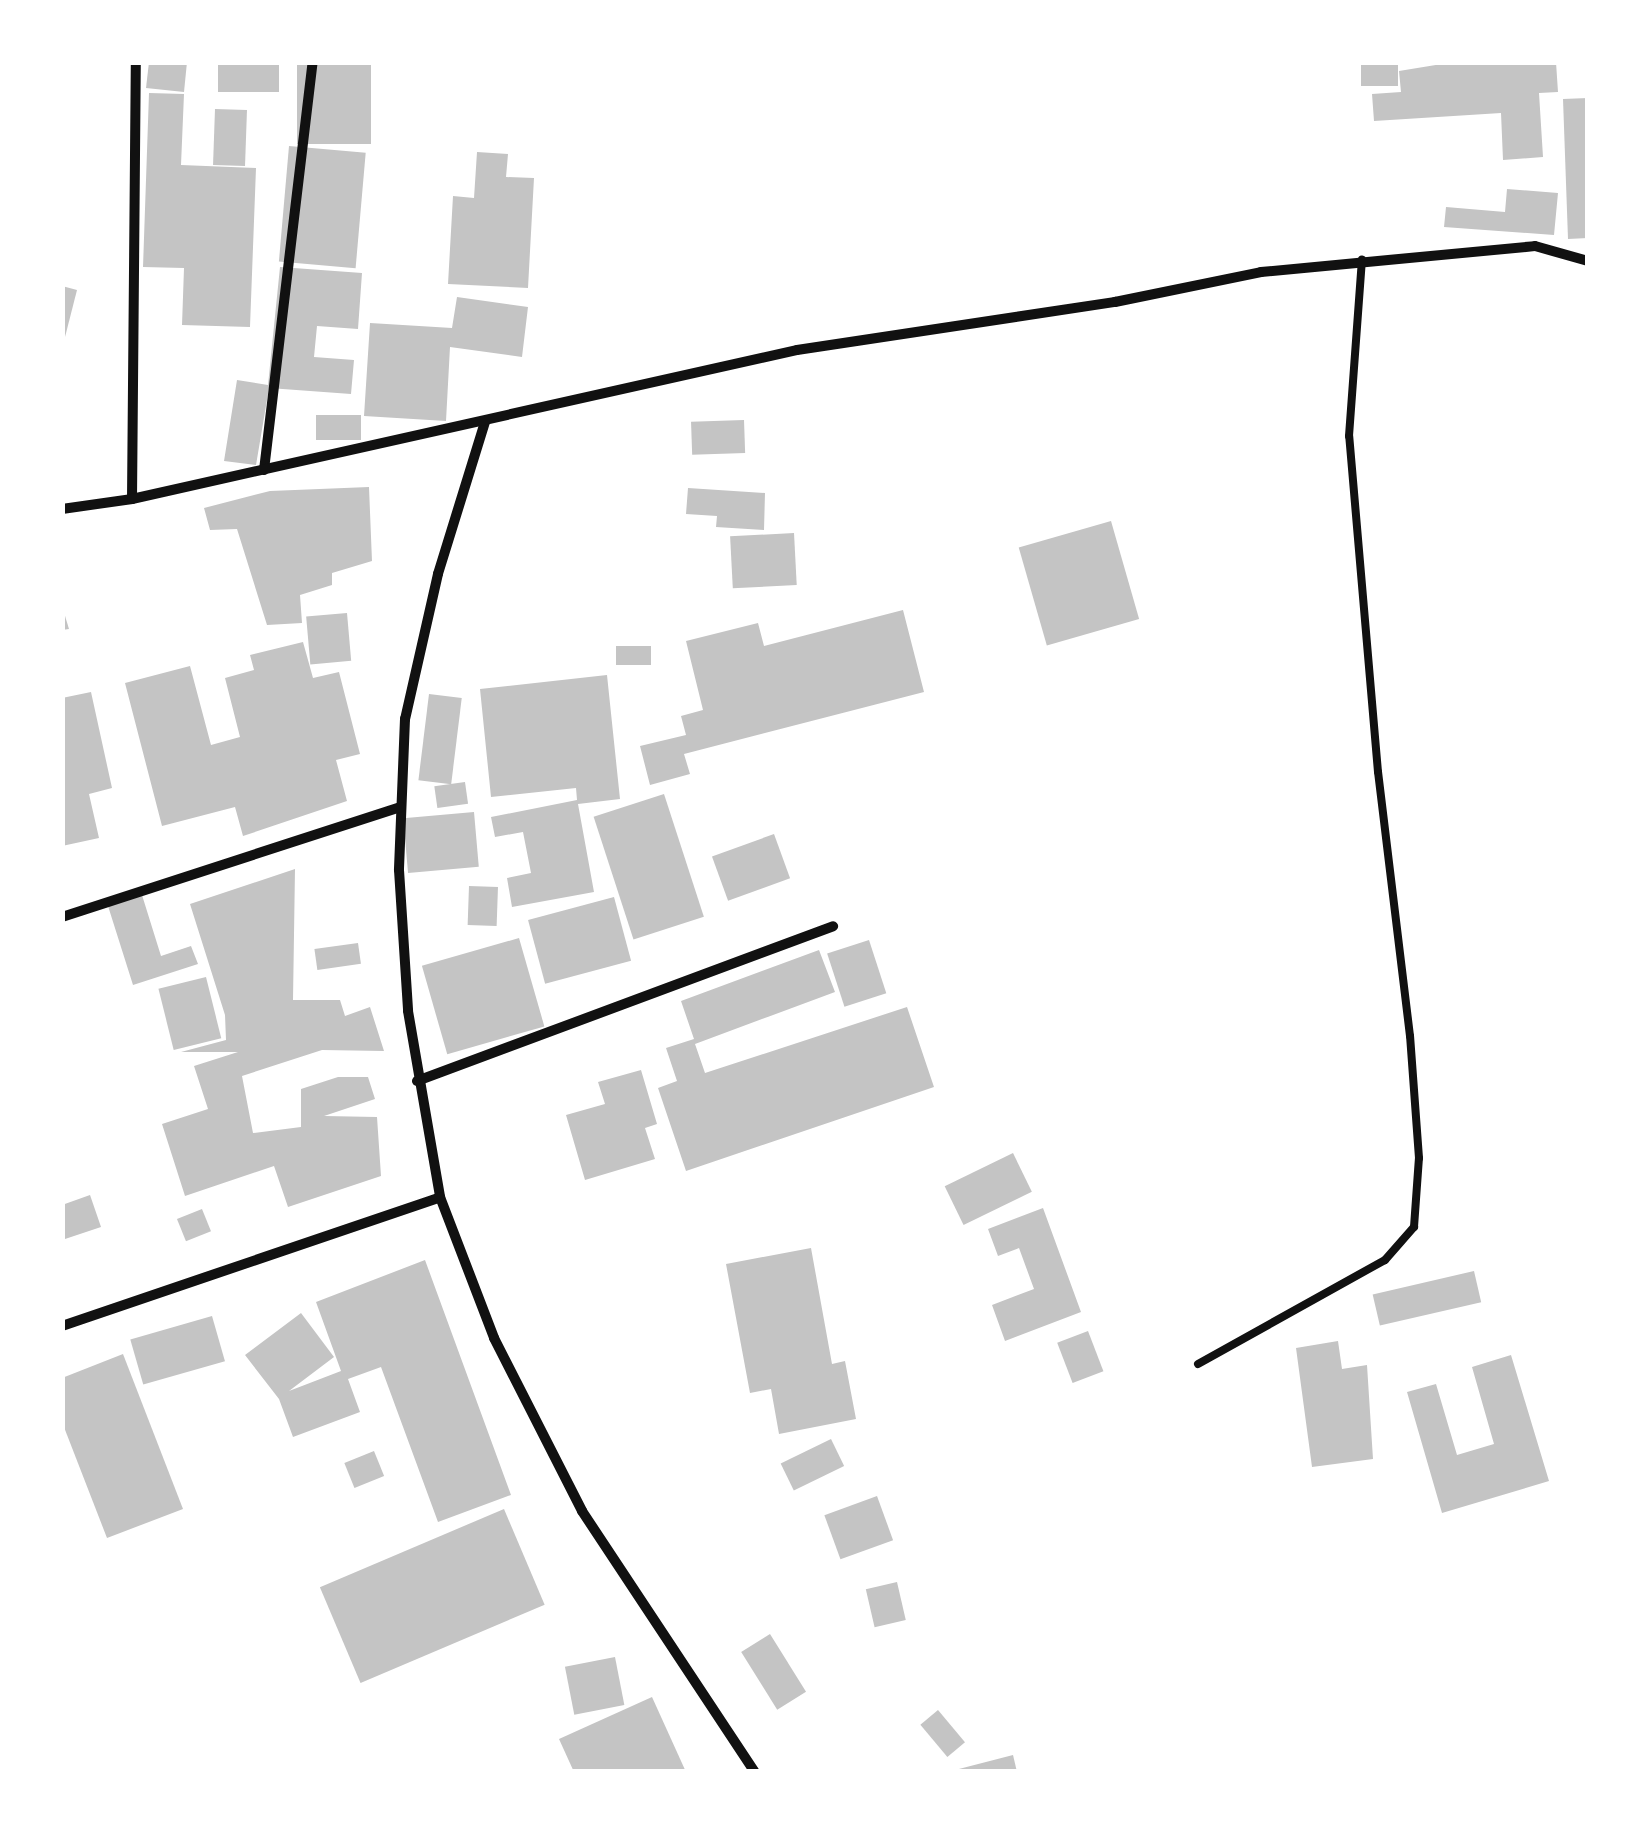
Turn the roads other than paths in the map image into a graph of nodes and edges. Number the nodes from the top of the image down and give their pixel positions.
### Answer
1 (136, 62) edge
2 (313, 62) edge
3 (1362, 259) junction
4 (1588, 260) edge
5 (485, 422) junction
6 (264, 470) junction
7 (132, 499) junction
8 (62, 508) edge
9 (402, 806) junction
10 (62, 918) edge
11 (833, 926) dead end
12 (417, 1081) junction
13 (440, 1196) junction
14 (62, 1326) edge
15 (1198, 1364) dead end
16 (756, 1772) edge

1 - 7 street
2 - 6 street
3 - 4 street
3 - 5 street
3 - 15 lane
5 - 6 street
5 - 9 street
6 - 7 street
7 - 8 street
9 - 10 street
9 - 12 street
11 - 12 street
12 - 13 street
13 - 14 street
13 - 16 street

